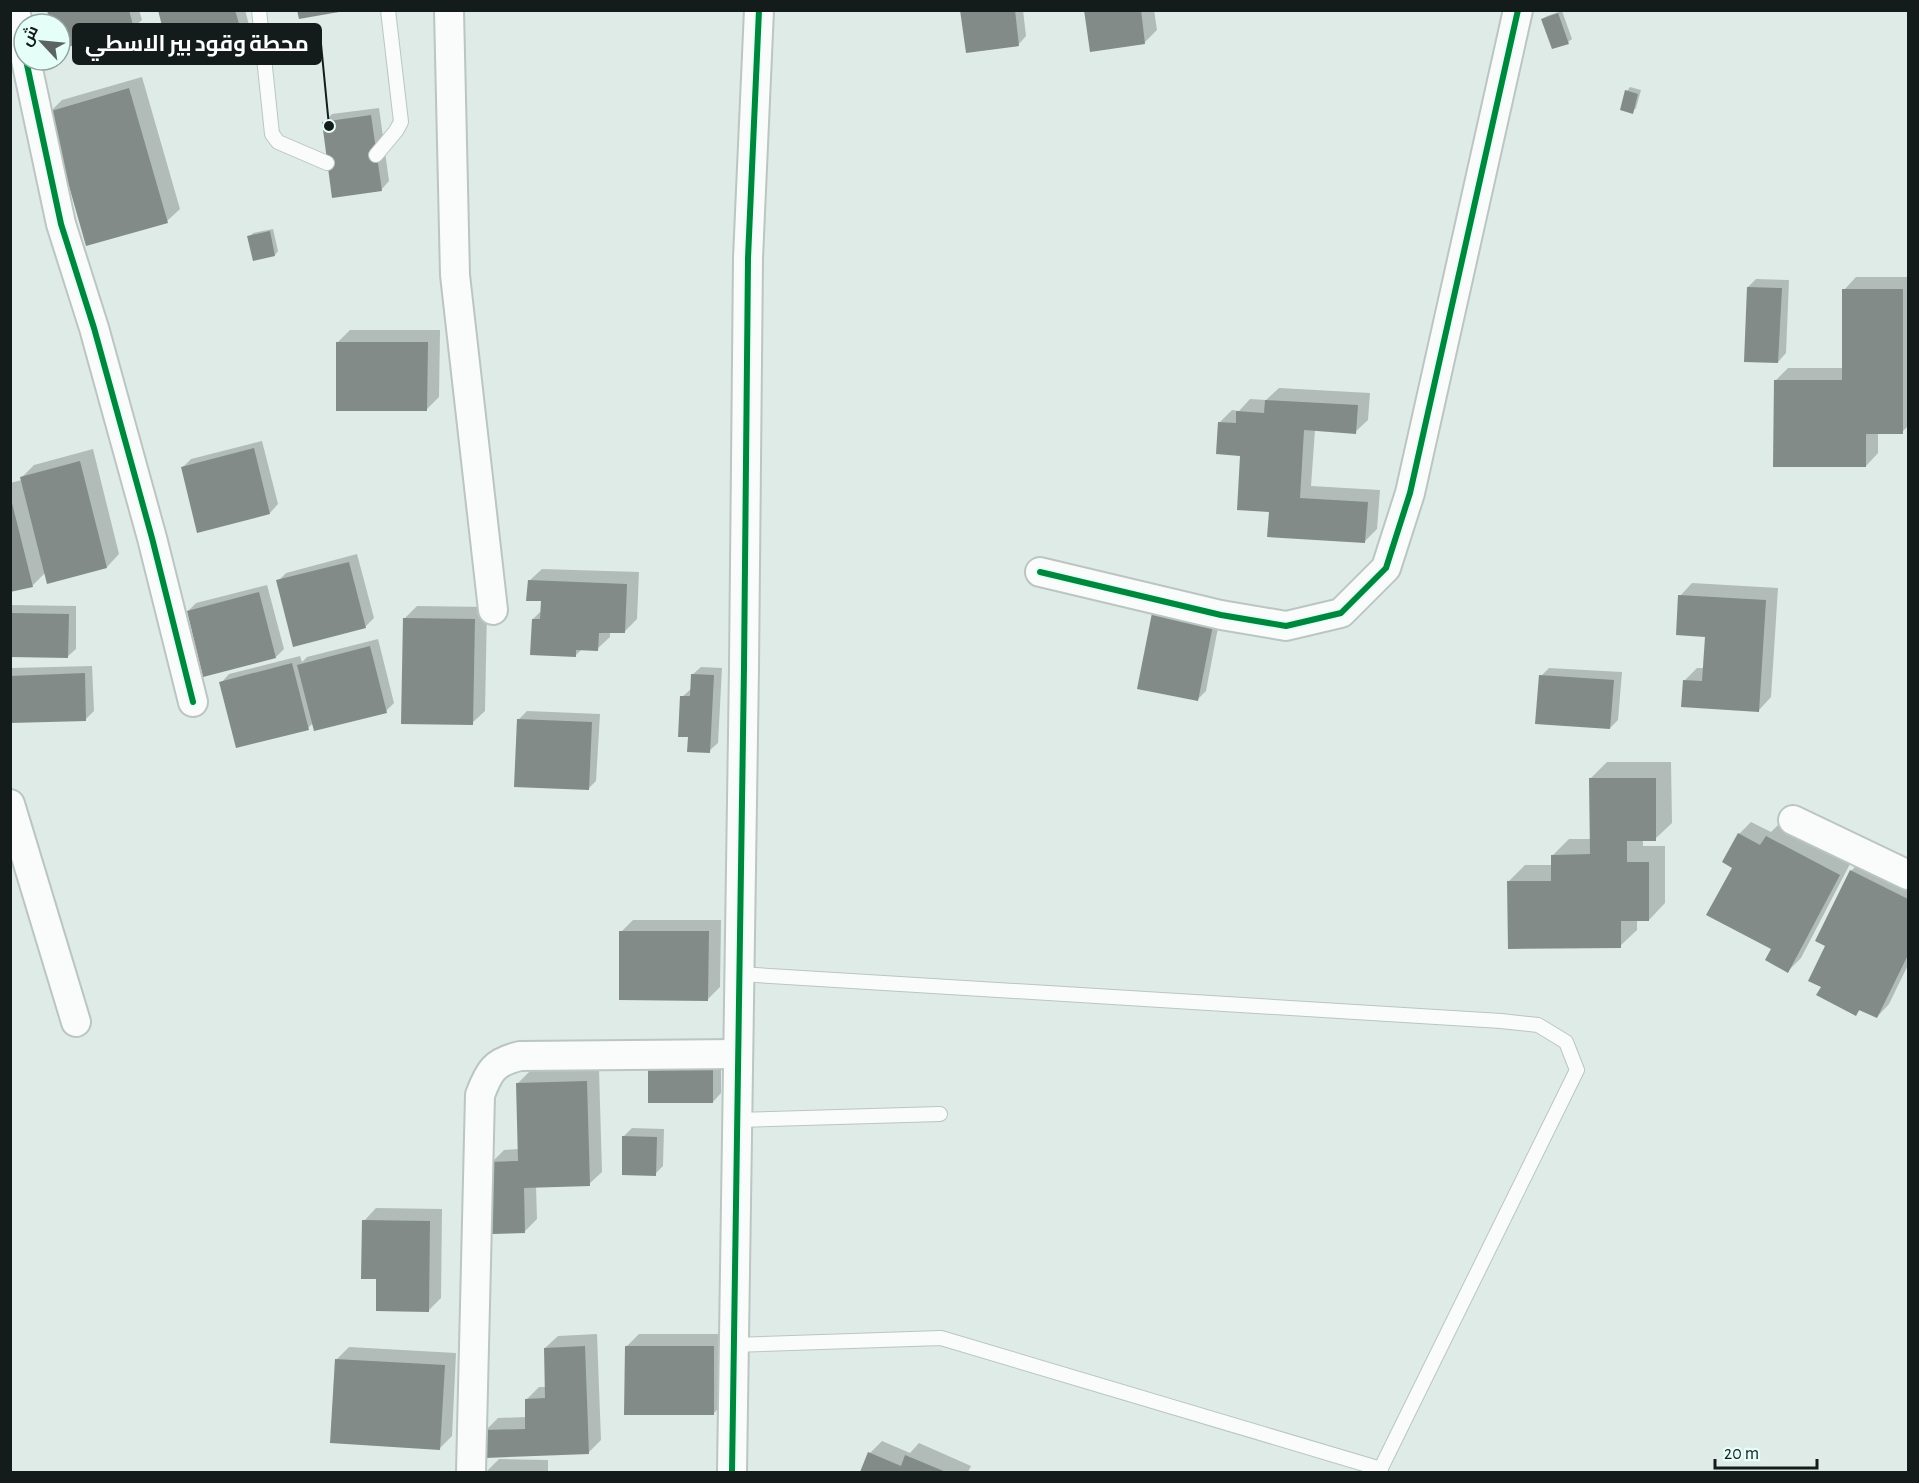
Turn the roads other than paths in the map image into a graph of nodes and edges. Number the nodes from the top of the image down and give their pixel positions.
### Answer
1 (259, 10) edge
2 (388, 10) edge
3 (449, 10) edge
4 (759, 10) edge
5 (1518, 10) edge
6 (29, 72) edge
7 (376, 155) dead end
8 (327, 163) dead end
9 (1040, 572) dead end
10 (493, 610) dead end
11 (193, 702) dead end
12 (10, 804) edge
13 (1793, 820) dead end
14 (1908, 875) edge
15 (739, 974) junction
16 (76, 1022) dead end
17 (738, 1054) junction
18 (940, 1114) dead end
19 (737, 1120) junction
20 (733, 1345) junction
21 (1380, 1471) edge
22 (471, 1473) edge
23 (732, 1473) edge

1 - 8 lane
2 - 7 lane
3 - 10 street
4 - 15 street
5 - 9 street
6 - 11 street
12 - 16 street
13 - 14 street
15 - 17 street
15 - 21 lane
17 - 19 street
17 - 22 street
18 - 19 lane
19 - 20 street
20 - 21 lane
20 - 23 street

